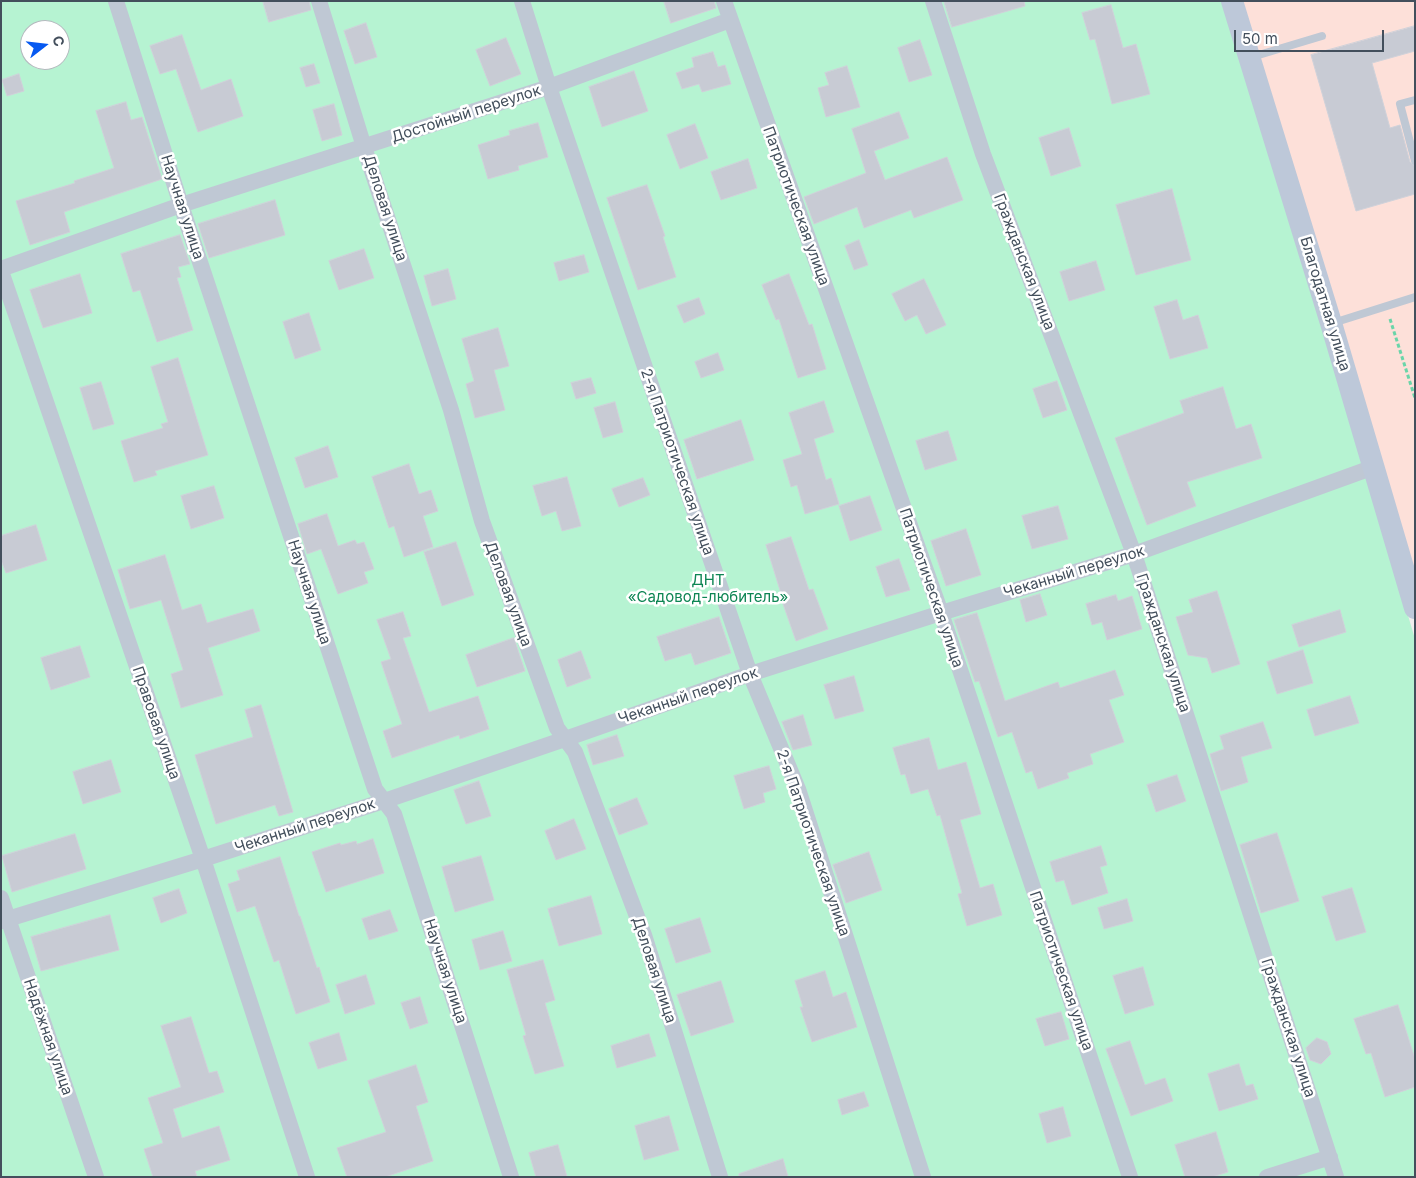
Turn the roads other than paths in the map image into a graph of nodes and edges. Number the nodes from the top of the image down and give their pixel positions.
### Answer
1 (116, 1) edge
2 (319, 1) edge
3 (522, 1) edge
4 (724, 1) edge
5 (933, 1) edge
6 (1232, 1) edge
7 (730, 20) junction
8 (1322, 36) dead end
9 (1249, 58) junction
10 (549, 87) junction
11 (1415, 100) edge
12 (364, 147) junction
13 (1415, 160) edge
14 (182, 206) junction
15 (1, 270) edge
16 (1415, 297) edge
17 (1331, 323) junction
18 (1374, 467) junction
19 (1134, 554) junction
20 (1415, 608) edge
21 (941, 613) junction
22 (750, 674) junction
23 (566, 739) junction
24 (384, 801) junction
25 (203, 859) junction
26 (1, 898) edge
27 (5, 920) edge
28 (1330, 1158) junction
29 (96, 1177) edge
30 (307, 1177) edge
31 (511, 1177) edge
32 (720, 1177) edge
33 (923, 1177) edge
34 (1130, 1177) edge
35 (1267, 1177) edge
36 (1336, 1177) edge

1 - 14 street, Научная улица
2 - 12 street, Деловая улица
3 - 10 street, 2-я Патриотическая улица
4 - 7 street, Патриотическая улица
5 - 19 street, Гражданская улица
6 - 9 street, Благодатная улица
7 - 10 street, Достойный переулок
7 - 21 street, Патриотическая улица
8 - 9 lane
9 - 17 street, Благодатная улица
10 - 12 street, Достойный переулок
10 - 22 street, 2-я Патриотическая улица
11 - 13 lane
12 - 14 street, Достойный переулок
12 - 23 street, Деловая улица
14 - 15 street, Достойный переулок
14 - 24 street, Научная улица
15 - 25 street, Правовая улица
16 - 17 lane
17 - 18 street, Благодатная улица
18 - 19 street, Чеканный переулок
18 - 20 street, Благодатная улица
19 - 21 street, Чеканный переулок
19 - 28 street, Гражданская улица
21 - 22 street, Чеканный переулок
21 - 34 street, Патриотическая улица
22 - 23 street, Чеканный переулок
22 - 33 street, 2-я Патриотическая улица
23 - 24 street, Чеканный переулок
23 - 32 street, Деловая улица
24 - 25 street, Чеканный переулок
24 - 31 street, Научная улица
25 - 27 street, Чеканный переулок
25 - 30 street, Правовая улица
26 - 27 street, Надёжная улица
27 - 29 street, Надёжная улица
28 - 35 street
28 - 36 street, Гражданская улица

